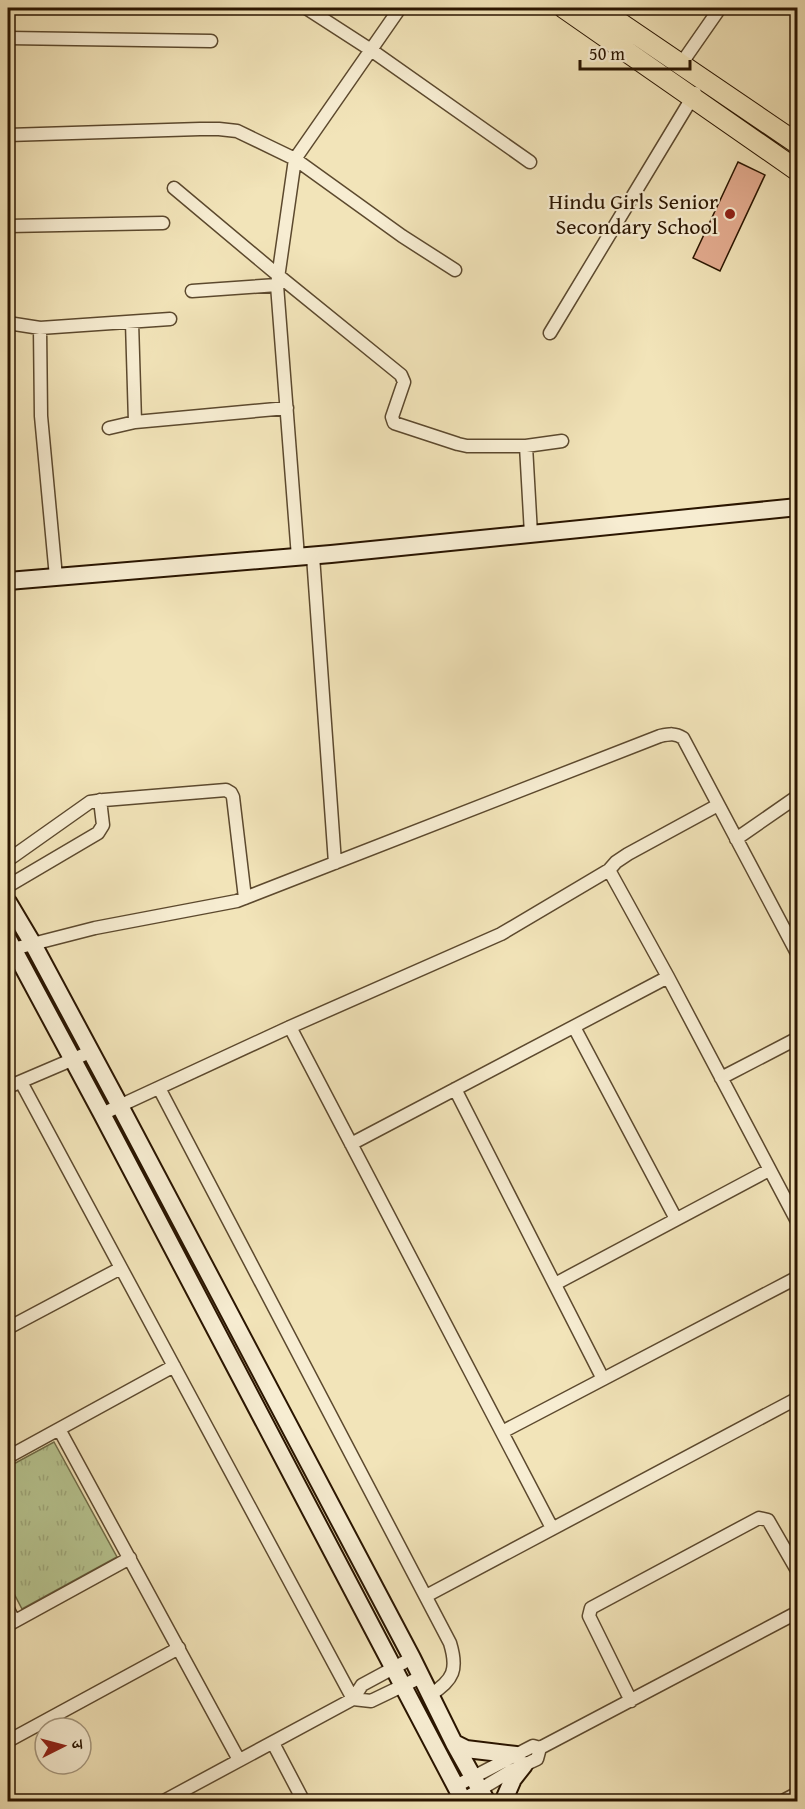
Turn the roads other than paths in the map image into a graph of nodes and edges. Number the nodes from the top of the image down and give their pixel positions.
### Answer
1 (306, 8) edge
2 (400, 8) edge
3 (564, 8) edge
4 (598, 8) edge
5 (720, 8) edge
6 (8, 38) edge
7 (211, 41) dead end
8 (370, 50) junction
9 (681, 64) junction
10 (703, 79) junction
11 (692, 97) junction
12 (8, 135) edge
13 (798, 144) edge
14 (295, 159) junction
15 (530, 162) dead end
16 (798, 171) edge
17 (174, 188) dead end
18 (163, 224) dead end
19 (8, 226) edge
20 (455, 270) dead end
21 (278, 281) junction
22 (192, 291) dead end
23 (170, 319) dead end
24 (132, 321) junction
25 (8, 323) edge
26 (39, 328) junction
27 (550, 333) dead end
28 (287, 408) junction
29 (135, 422) junction
30 (108, 428) dead end
31 (562, 441) dead end
32 (526, 446) junction
33 (798, 507) edge
34 (531, 534) junction
35 (305, 556) junction
36 (56, 577) junction
37 (8, 580) edge
38 (798, 796) edge
39 (100, 800) junction
40 (718, 805) junction
41 (736, 839) junction
42 (8, 860) edge
43 (335, 863) junction
44 (609, 870) junction
45 (8, 886) edge
46 (245, 898) junction
47 (12, 912) edge
48 (798, 925) edge
49 (785, 932) junction
50 (9, 941) edge
51 (33, 944) junction
52 (798, 955) edge
53 (668, 977) junction
54 (574, 1027) junction
55 (290, 1028) junction
56 (798, 1038) edge
57 (90, 1052) junction
58 (72, 1060) junction
59 (721, 1078) junction
60 (21, 1082) junction
61 (8, 1088) edge
62 (159, 1088) junction
63 (455, 1089) junction
64 (120, 1106) junction
65 (102, 1114) junction
66 (351, 1144) junction
67 (769, 1170) junction
68 (676, 1219) junction
69 (798, 1223) edge
70 (121, 1268) junction
71 (798, 1277) edge
72 (555, 1284) junction
73 (8, 1328) edge
74 (174, 1366) junction
75 (603, 1379) junction
76 (798, 1398) edge
77 (59, 1428) junction
78 (502, 1432) junction
79 (8, 1457) edge
80 (552, 1528) junction
81 (130, 1558) junction
82 (798, 1572) edge
83 (426, 1596) junction
84 (8, 1609) edge
85 (798, 1612) edge
86 (11, 1623) edge
87 (178, 1648) junction
88 (412, 1658) junction
89 (394, 1667) junction
90 (421, 1677) junction
91 (404, 1685) junction
92 (430, 1695) junction
93 (352, 1700) junction
94 (631, 1701) junction
95 (8, 1741) edge
96 (273, 1743) junction
97 (454, 1743) junction
98 (239, 1760) junction
99 (520, 1760) junction
100 (480, 1790) edge
101 (798, 1793) edge
102 (460, 1797) edge
103 (162, 1802) edge
104 (304, 1802) edge
105 (503, 1802) edge
106 (781, 1802) edge

1 - 8 street
2 - 8 street
3 - 11 main road
4 - 9 main road
5 - 9 street
6 - 7 street
8 - 14 street
8 - 15 street
9 - 10 main road
10 - 11 street
10 - 13 main road
11 - 16 main road
11 - 27 street
12 - 14 street
14 - 20 street
14 - 21 street
17 - 21 street
18 - 19 street
21 - 22 street
21 - 28 street
21 - 32 street
23 - 24 street
24 - 26 street
24 - 29 street
25 - 26 street
26 - 36 street
28 - 29 street
28 - 35 street
29 - 30 street
31 - 32 street
32 - 34 street
33 - 34 main road
34 - 35 main road
35 - 36 main road
35 - 43 street
36 - 37 main road
38 - 41 street
39 - 42 street
39 - 45 street
39 - 46 street
40 - 41 street
40 - 43 street
40 - 44 street
41 - 49 street
43 - 46 street
44 - 53 street
44 - 55 street
46 - 51 street
47 - 50 street
47 - 51 main road
48 - 49 street
49 - 52 street
50 - 51 street
50 - 58 main road
51 - 57 main road
53 - 54 street
53 - 59 street
54 - 63 street
54 - 68 street
55 - 62 street
55 - 66 street
56 - 59 street
57 - 58 street
57 - 64 main road
58 - 60 street
58 - 65 main road
59 - 67 street
60 - 61 street
60 - 70 street
62 - 64 street
62 - 83 street
63 - 66 street
63 - 72 street
64 - 65 street
64 - 88 main road
65 - 89 main road
66 - 78 street
67 - 68 street
67 - 69 street
68 - 72 street
70 - 73 street
70 - 74 street
71 - 75 street
72 - 75 street
74 - 77 street
74 - 93 street
75 - 78 street
76 - 80 street
77 - 79 street
77 - 81 street
78 - 80 street
80 - 83 street
81 - 86 street
81 - 87 street
82 - 94 street
83 - 92 street
84 - 86 street
85 - 94 street
87 - 95 street
87 - 98 street
88 - 89 street
88 - 90 main road
89 - 91 main road
89 - 93 street
90 - 91 street
90 - 92 main road
91 - 93 street
91 - 102 main road
92 - 97 main road
93 - 96 street
94 - 99 street
96 - 98 street
96 - 104 street
97 - 99 main road
97 - 100 main road
98 - 103 street
99 - 100 street
99 - 105 main road
100 - 102 street
101 - 106 street

